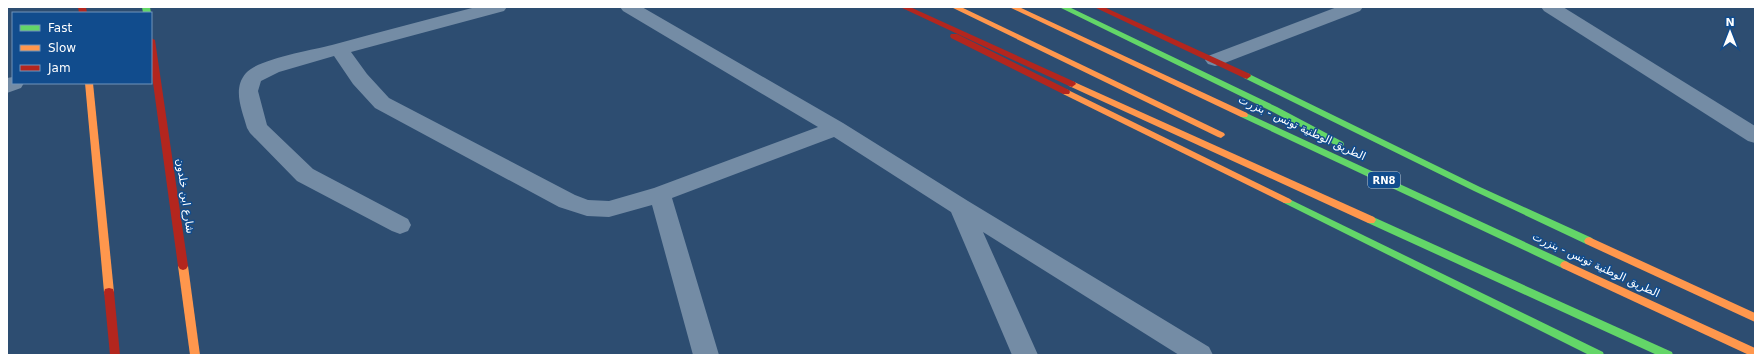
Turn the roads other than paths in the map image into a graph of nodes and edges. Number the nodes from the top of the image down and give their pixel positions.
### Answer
1 (498, 7) edge
2 (629, 7) edge
3 (895, 7) edge
4 (904, 7) edge
5 (955, 7) edge
6 (1013, 7) edge
7 (1063, 7) edge
8 (1098, 7) edge
9 (1351, 7) edge
10 (1550, 7) edge
11 (152, 47) edge
12 (339, 49) junction
13 (1215, 60) junction
14 (89, 84) edge
15 (836, 128) junction
16 (1755, 136) edge
17 (1227, 138) dead end
18 (1351, 150) dead end
19 (660, 194) junction
20 (1435, 194) dead end
21 (960, 207) junction
22 (400, 225) dead end
23 (1448, 245) dead end
24 (1596, 279) junction
25 (1755, 318) edge
26 (1755, 353) edge
27 (115, 355) edge
28 (195, 355) edge
29 (706, 355) edge
30 (1025, 355) edge
31 (1200, 355) edge
32 (1599, 355) edge
33 (1668, 355) edge
34 (1677, 355) edge

1 - 12 street
2 - 15 street
3 - 32 main road
4 - 33 main road
5 - 17 main road
6 - 24 main road, الطريق الوطنية تونس - بنزرت / RN8
7 - 18 main road
8 - 13 main road
9 - 13 street
10 - 16 street
11 - 28 main road, شارع ابن خلدون
12 - 19 street
12 - 22 street
13 - 25 main road
14 - 27 main road
15 - 19 street
15 - 21 street
19 - 29 street
20 - 24 main road
21 - 30 street
21 - 31 street
23 - 34 main road
24 - 26 main road, الطريق الوطنية تونس - بنزرت / RN8

